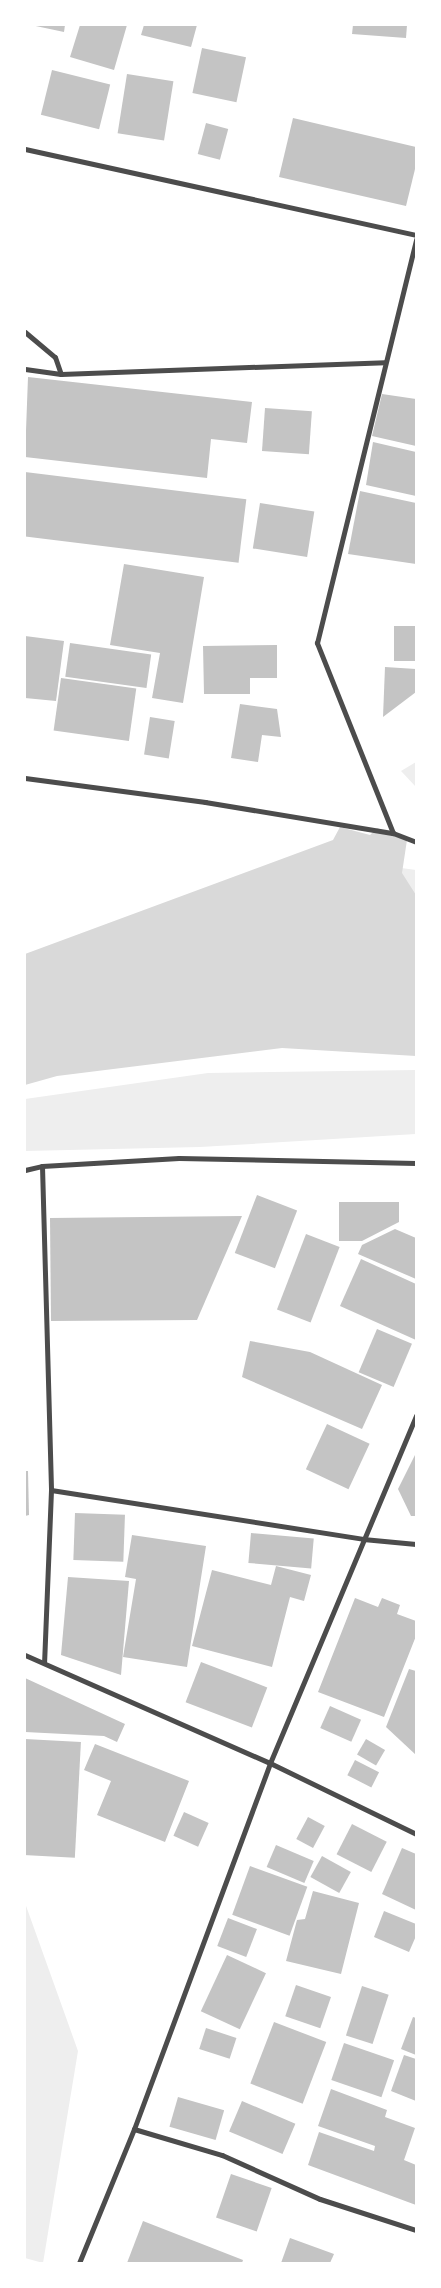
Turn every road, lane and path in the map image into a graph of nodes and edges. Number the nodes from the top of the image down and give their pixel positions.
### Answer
1 (25, 149) edge
2 (416, 235) edge
3 (416, 239) edge
4 (25, 332) edge
5 (385, 362) junction
6 (25, 369) edge
7 (61, 374) junction
8 (25, 778) edge
9 (393, 832) junction
10 (416, 842) edge
11 (416, 1163) edge
12 (42, 1166) junction
13 (25, 1170) edge
14 (416, 1415) edge
15 (51, 1490) junction
16 (363, 1539) junction
17 (416, 1544) edge
18 (25, 1655) edge
19 (44, 1662) junction
20 (270, 1763) junction
21 (416, 1834) edge
22 (134, 2129) junction
23 (416, 2230) edge
24 (79, 2263) edge

1 - 2 street
3 - 5 street
4 - 7 street
5 - 7 street
5 - 9 street
6 - 7 street
8 - 9 street
9 - 10 street
11 - 12 street
12 - 13 street
12 - 15 street
14 - 16 street
15 - 16 street
15 - 19 street
16 - 17 street
16 - 20 street
18 - 19 street
19 - 20 street
20 - 21 street
20 - 22 street
22 - 23 street
22 - 24 street

